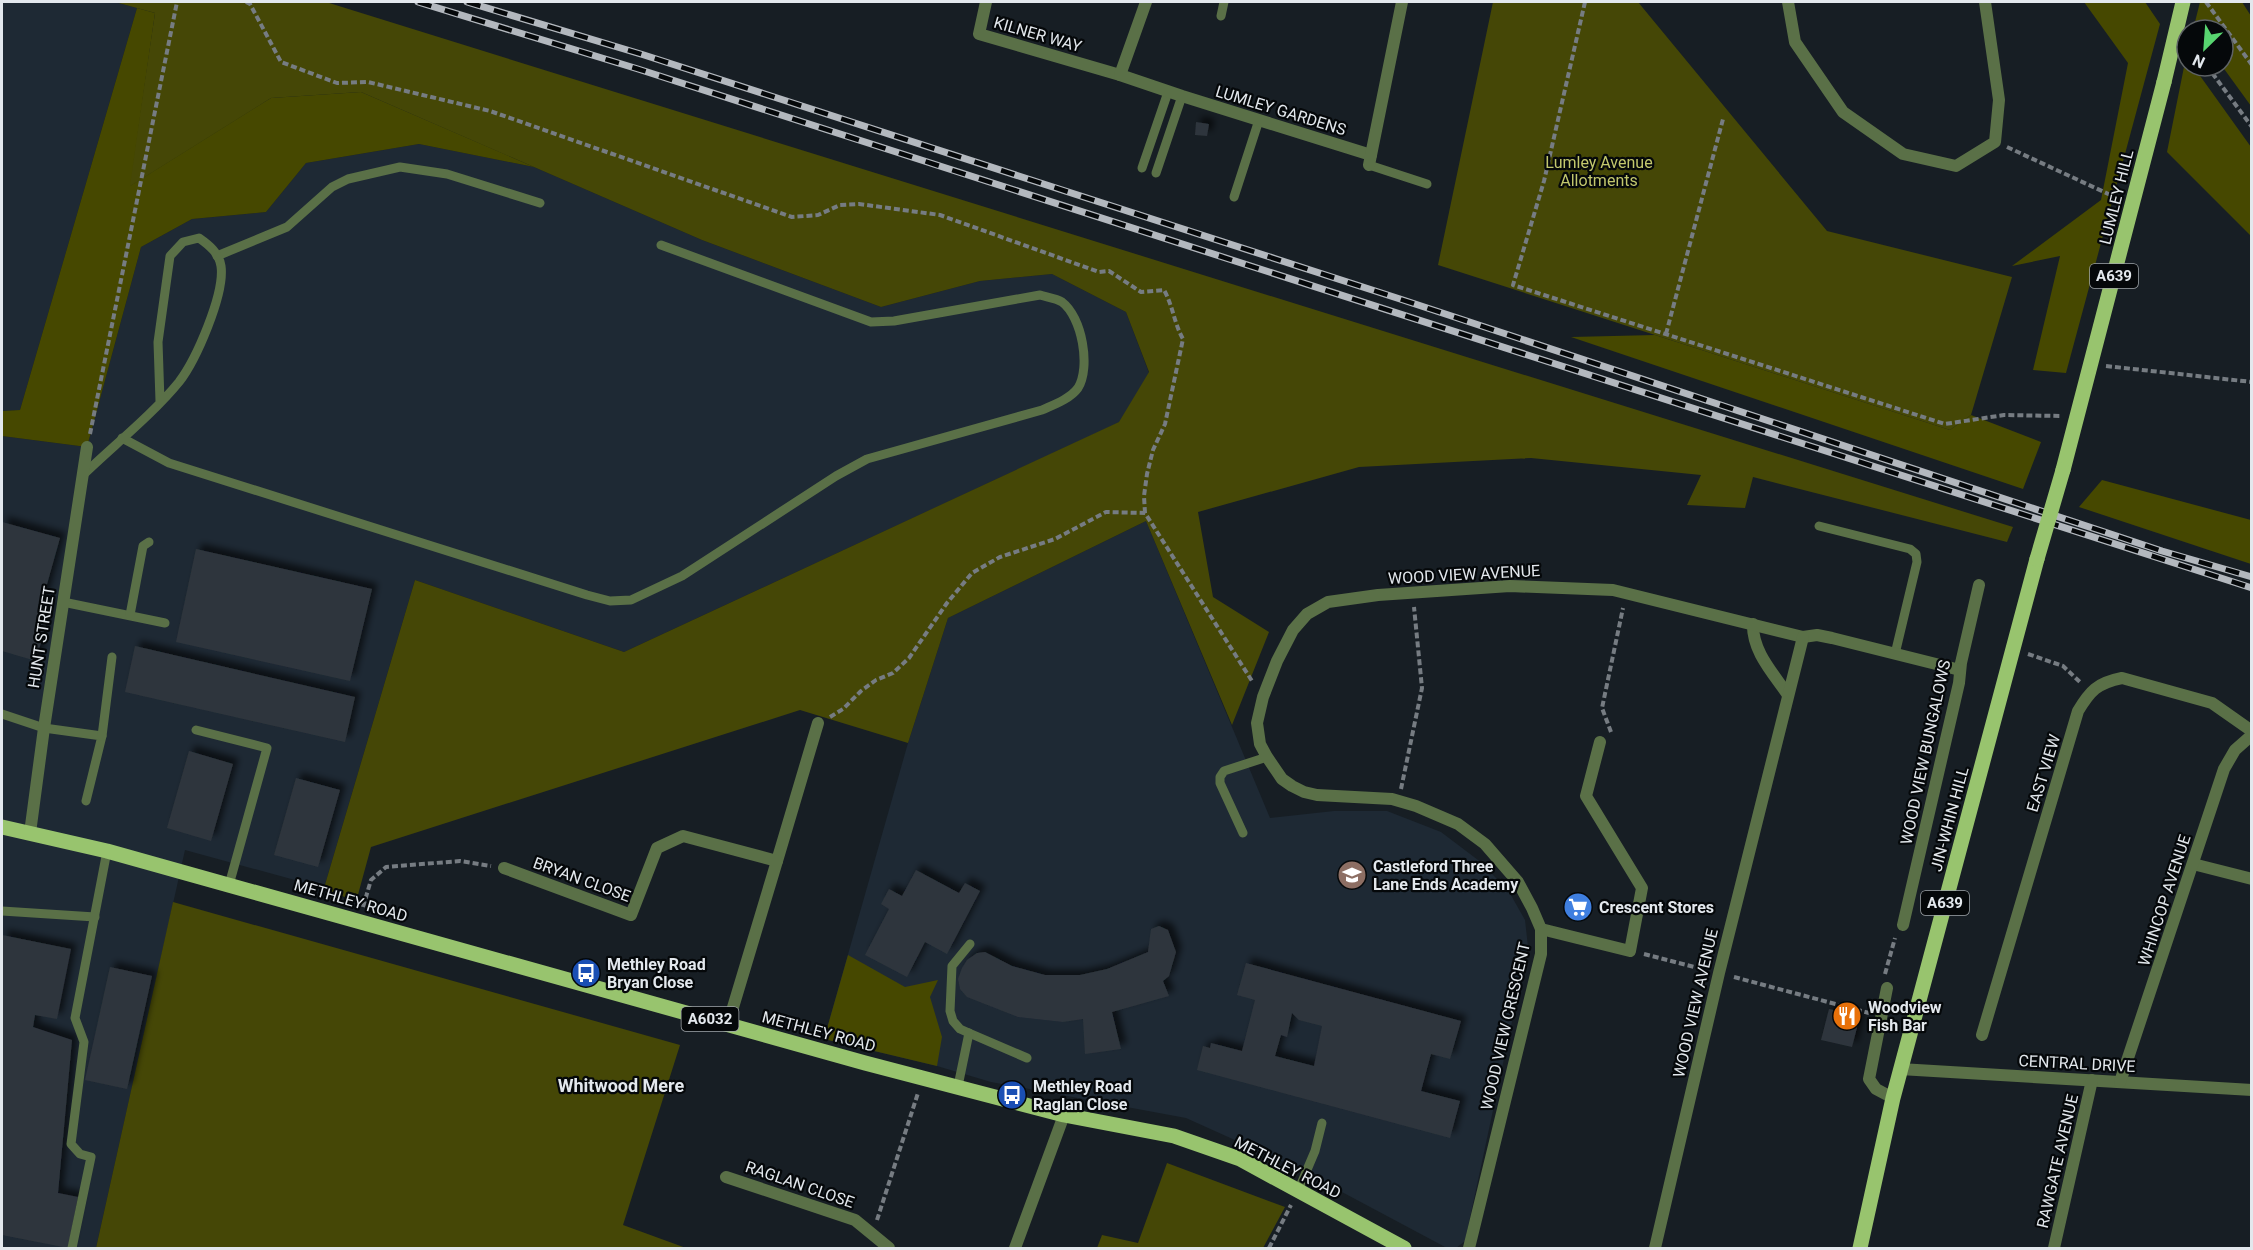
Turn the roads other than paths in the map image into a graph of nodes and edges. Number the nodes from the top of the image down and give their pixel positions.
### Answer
1 (986, 2) edge
2 (1146, 2) edge
3 (1224, 2) edge
4 (1402, 2) edge
5 (1788, 2) edge
6 (1985, 2) edge
7 (2183, 2) edge
8 (1221, 16) dead end
9 (1120, 75) junction
10 (1168, 92) junction
11 (1182, 96) junction
12 (1259, 120) junction
13 (1370, 160) junction
14 (1142, 168) dead end
15 (1156, 173) dead end
16 (1427, 184) dead end
17 (1234, 198) dead end
18 (540, 202) dead end
19 (661, 245) dead end
20 (218, 256) junction
21 (160, 401) junction
22 (122, 438) junction
23 (87, 447) road end
24 (2063, 470) joint
25 (83, 476) junction
26 (1819, 526) dead end
27 (149, 542) dead end
28 (1979, 585) dead end
29 (63, 602) junction
30 (130, 615) junction
31 (165, 623) dead end
32 (1753, 624) junction
33 (1803, 637) junction
34 (1895, 654) junction
35 (112, 657) dead end
36 (1960, 670) junction
37 (1788, 695) junction
38 (2, 714) edge
39 (818, 723) road end
40 (44, 728) junction
41 (196, 729) dead end
42 (1257, 733) joint
43 (2252, 733) edge
44 (102, 736) junction
45 (1600, 742) road end
46 (1267, 757) junction
47 (86, 801) dead end
48 (2, 827) edge
49 (30, 833) junction
50 (1243, 833) dead end
51 (107, 851) junction
52 (777, 861) junction
53 (2193, 864) junction
54 (504, 868) road end
55 (2252, 879) edge
56 (229, 885) junction
57 (2, 911) edge
58 (95, 917) junction
59 (1903, 925) road end
60 (1540, 929) junction
61 (970, 944) dead end
62 (1887, 988) road end
63 (728, 1024) junction
64 (969, 1034) junction
65 (1982, 1035) dead end
66 (1027, 1058) dead end
67 (1900, 1069) junction
68 (2092, 1080) junction
69 (2120, 1082) junction
70 (958, 1086) junction
71 (2252, 1090) edge
72 (1893, 1098) junction
73 (1064, 1115) junction
74 (1322, 1123) dead end
75 (726, 1177) dead end
76 (1299, 1191) junction
77 (72, 1248) edge
78 (889, 1248) edge
79 (1015, 1248) edge
80 (1404, 1248) edge
81 (1469, 1248) edge
82 (1654, 1248) edge
83 (1860, 1248) edge
84 (2054, 1248) edge

1 - 9 street, KILNER WAY
2 - 9 street
3 - 8 lane
4 - 13 street
5 - 6 street
7 - 24 main road, LUMLEY HILL / A639, bridge
9 - 10 street, KILNER WAY
10 - 11 street, KILNER WAY
10 - 14 lane
11 - 12 street, LUMLEY GARDENS
11 - 15 lane
12 - 13 street, LUMLEY GARDENS
12 - 17 lane
13 - 16 lane
18 - 20 lane
19 - 22 lane
20 - 21 lane
20 - 21 lane
21 - 22 lane
22 - 25 lane
23 - 25 street, HUNT STREET
24 - 67 main road, JIN-WHIN HILL / A639, bridge
25 - 29 street, HUNT STREET
26 - 34 lane
27 - 30 lane
28 - 36 street, WOOD VIEW BUNGALOWS
29 - 30 lane
29 - 40 street, HUNT STREET
30 - 31 lane
32 - 33 street, WOOD VIEW AVENUE
32 - 37 street
32 - 42 street, WOOD VIEW AVENUE
33 - 34 street, WOOD VIEW AVENUE
33 - 37 street, WOOD VIEW AVENUE
34 - 36 street, WOOD VIEW AVENUE
35 - 44 lane
36 - 59 street, WOOD VIEW BUNGALOWS
37 - 82 street, WOOD VIEW AVENUE
38 - 40 lane
39 - 52 street
40 - 44 lane
40 - 49 street, HUNT STREET
41 - 56 lane
42 - 46 street, WOOD VIEW CRESCENT
43 - 53 street, WHINCOP AVENUE
43 - 65 street, EAST VIEW
44 - 47 lane
45 - 60 street
46 - 50 lane
46 - 60 street, WOOD VIEW CRESCENT
48 - 49 main road, METHLEY ROAD / A6032
49 - 51 main road, METHLEY ROAD / A6032
51 - 56 main road, METHLEY ROAD / A6032
51 - 58 lane
52 - 54 street, BRYAN CLOSE
52 - 63 street
53 - 55 street
53 - 69 street, WHINCOP AVENUE
56 - 63 main road, METHLEY ROAD / A6032
57 - 58 lane
58 - 77 lane
60 - 81 street, WOOD VIEW CRESCENT
61 - 64 lane
62 - 72 street
63 - 70 main road, METHLEY ROAD / A6032
64 - 66 lane
64 - 70 lane
67 - 68 street, CENTRAL DRIVE
67 - 72 main road, JIN-WHIN HILL / A639
68 - 69 street, CENTRAL DRIVE
68 - 84 street, RAWGATE AVENUE
69 - 71 street, CENTRAL DRIVE
70 - 73 main road, METHLEY ROAD / A6032
72 - 83 main road, JIN-WHIN HILL / A639
73 - 76 main road, METHLEY ROAD / A6032
73 - 79 street
74 - 76 lane
75 - 78 street, RAGLAN CLOSE
76 - 80 main road, METHLEY ROAD / A6032

